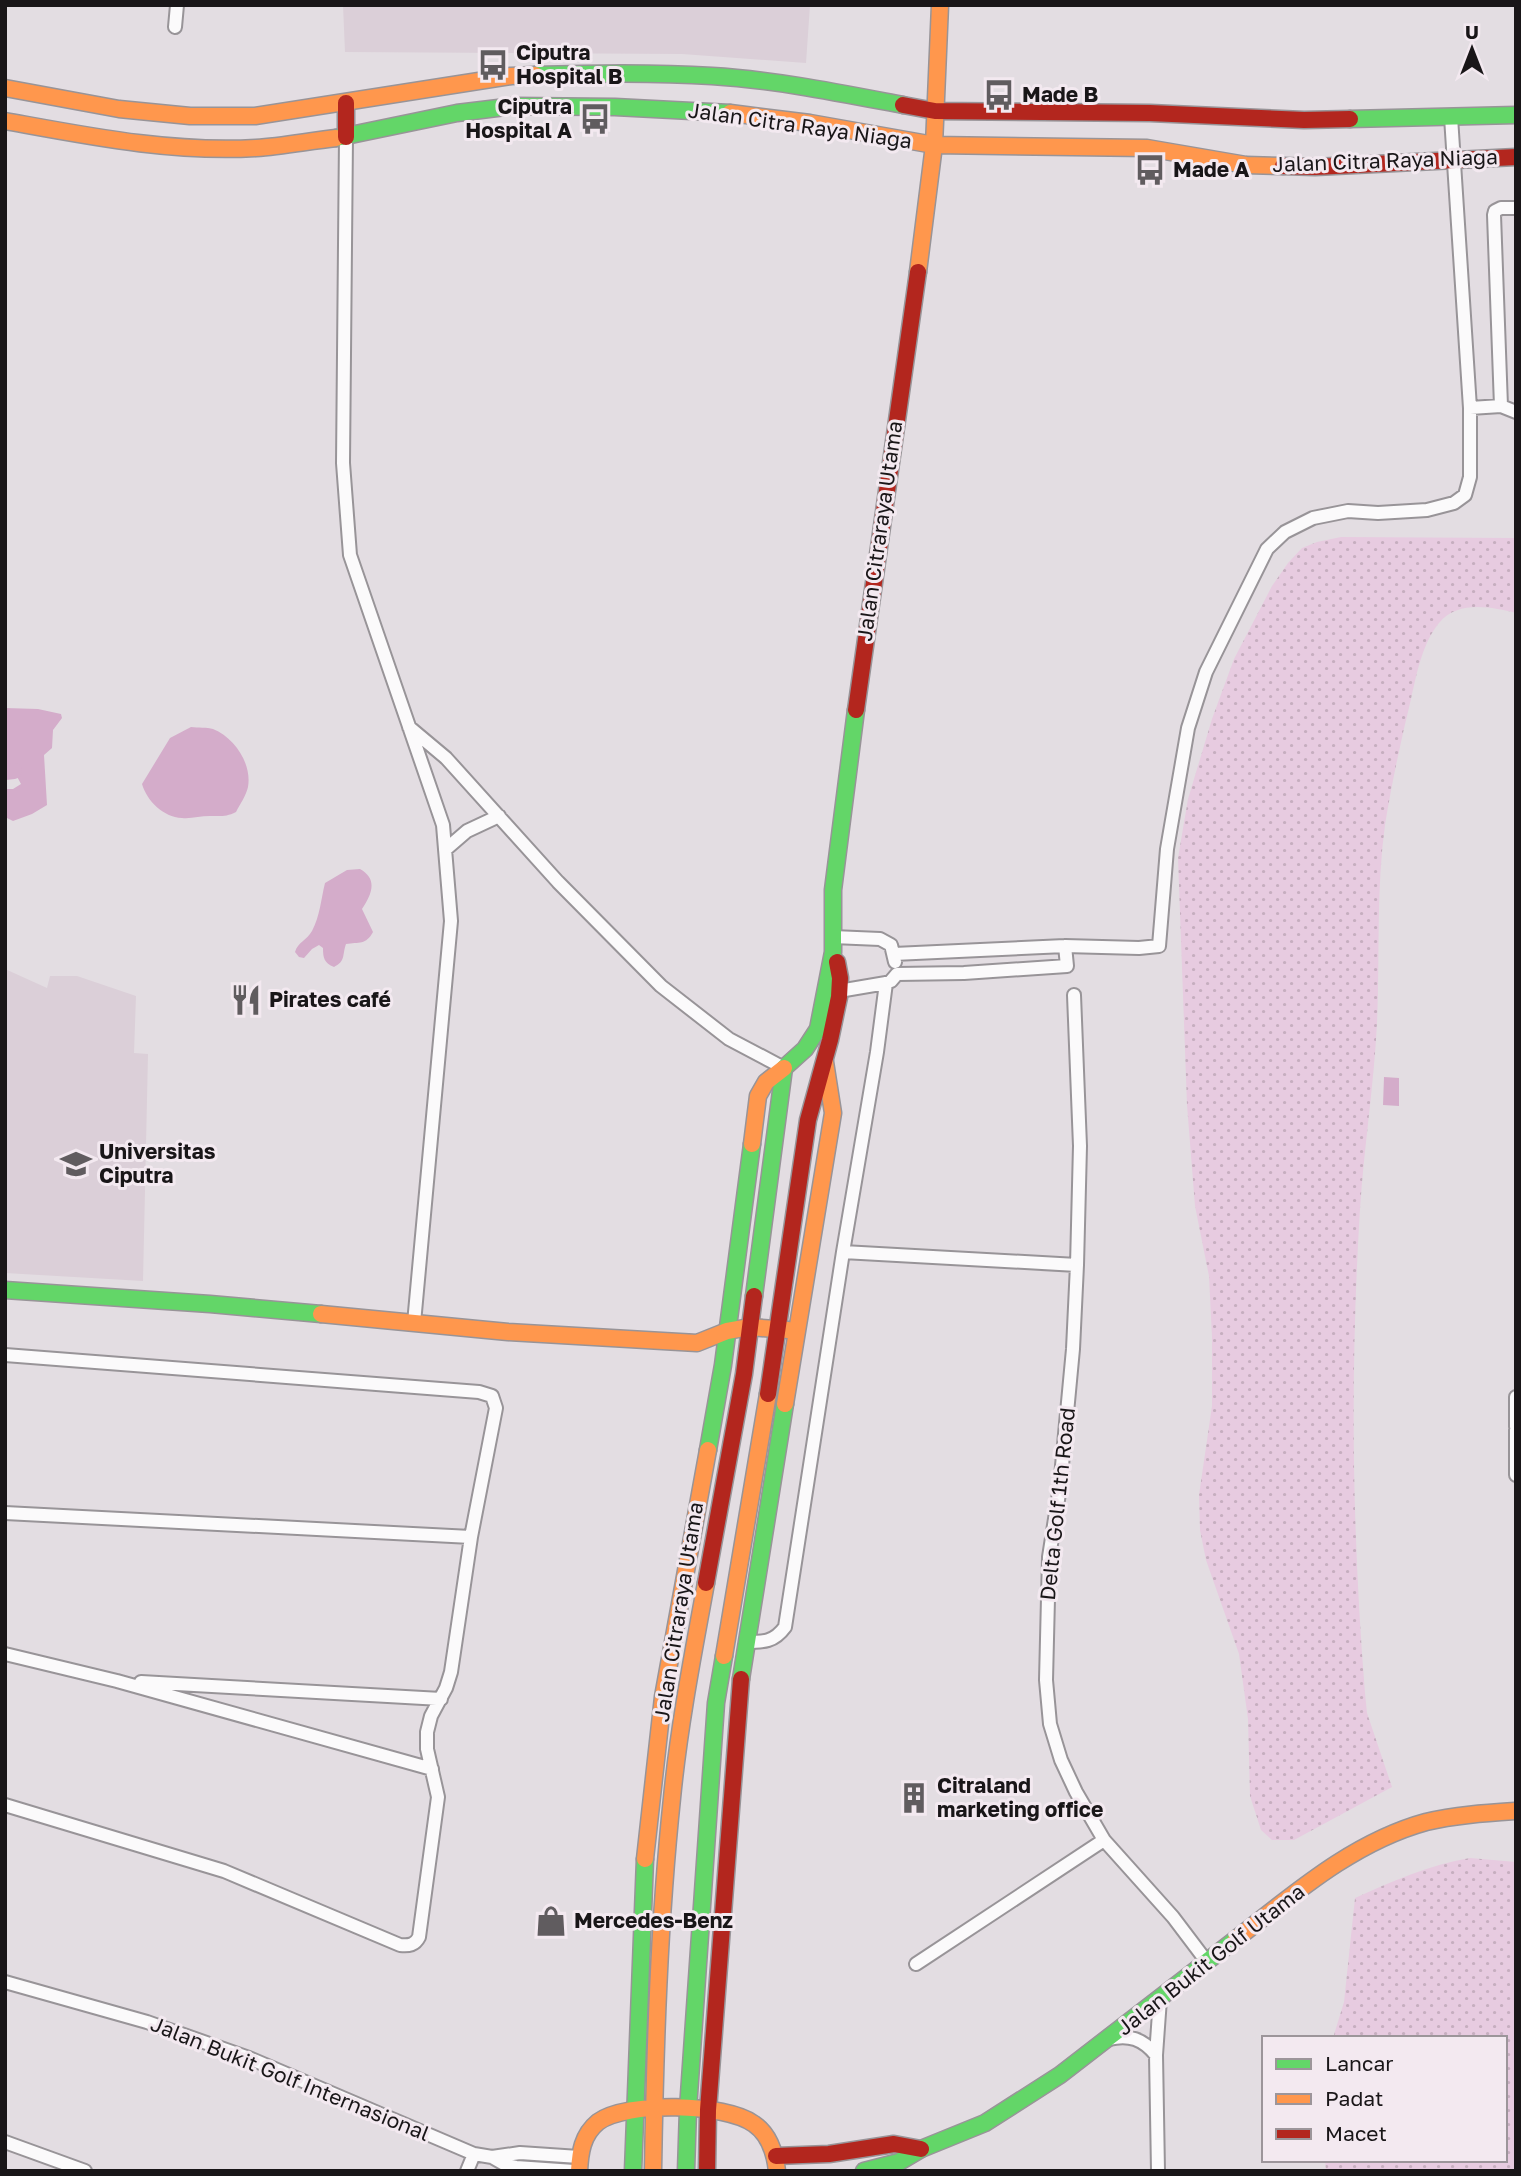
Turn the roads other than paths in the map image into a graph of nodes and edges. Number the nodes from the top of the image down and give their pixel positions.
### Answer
1 (177, 5) edge
2 (940, 5) edge
3 (175, 27) dead end
4 (5, 88) edge
5 (346, 103) junction
6 (935, 111) junction
7 (1516, 115) edge
8 (1451, 117) junction
9 (5, 121) edge
10 (346, 137) junction
11 (934, 145) junction
12 (1516, 157) edge
13 (1453, 160) junction
14 (1516, 208) edge
15 (1501, 406) junction
16 (1470, 408) junction
17 (1516, 412) edge
18 (409, 727) junction
19 (499, 816) junction
20 (445, 850) junction
21 (833, 945) junction
22 (1065, 946) junction
23 (894, 954) junction
24 (897, 974) junction
25 (886, 983) junction
26 (839, 991) junction
27 (1074, 995) dead end
28 (825, 1062) junction
29 (784, 1068) junction
30 (843, 1252) junction
31 (1077, 1265) junction
32 (5, 1290) edge
33 (414, 1324) junction
34 (750, 1327) junction
35 (777, 1328) junction
36 (727, 1331) junction
37 (797, 1331) junction
38 (697, 1343) junction
39 (5, 1355) edge
40 (723, 1364) junction
41 (744, 1374) junction
42 (770, 1380) junction
43 (789, 1384) junction
44 (1516, 1397) edge
45 (1515, 1406) edge
46 (1516, 1428) edge
47 (1516, 1475) edge
48 (5, 1513) edge
49 (471, 1537) junction
50 (746, 1642) junction
51 (5, 1654) edge
52 (117, 1681) junction
53 (441, 1699) junction
54 (432, 1769) junction
55 (5, 1805) edge
56 (1516, 1811) edge
57 (1104, 1840) junction
58 (1207, 1962) junction
59 (916, 1964) dead end
60 (5, 1982) edge
61 (1160, 1999) junction
62 (1109, 2039) junction
63 (1156, 2055) junction
64 (636, 2108) junction
65 (654, 2108) junction
66 (688, 2109) junction
67 (708, 2110) junction
68 (5, 2142) edge
69 (921, 2149) junction
70 (474, 2154) junction
71 (780, 2161) edge
72 (578, 2166) edge
73 (85, 2171) edge
74 (467, 2171) edge
75 (633, 2171) edge
76 (653, 2171) edge
77 (686, 2171) edge
78 (707, 2171) edge
79 (864, 2171) edge
80 (1158, 2171) edge

1 - 3 street
2 - 6 street, Jalan Citraraya Utama
4 - 5 street, Jalan Citra Raya Niaga
5 - 6 street, Jalan Citra Raya Niaga
5 - 10 street
6 - 8 street, Jalan Citra Raya Niaga
6 - 11 street, Jalan Citraraya Utama
7 - 8 street, Jalan Citra Raya Niaga
8 - 13 street
9 - 10 street, Jalan Citra Raya Niaga
10 - 11 street, Jalan Citra Raya Niaga
10 - 18 street
11 - 13 street, Jalan Citra Raya Niaga
11 - 21 street, Jalan Citraraya Utama
12 - 13 street, Jalan Citra Raya Niaga
13 - 16 street
14 - 15 street
15 - 16 street
15 - 17 street
16 - 22 street
18 - 19 street
18 - 20 street
19 - 20 street
19 - 29 street
20 - 33 street
21 - 23 street
21 - 26 street, Jalan Citraraya Utama
21 - 29 street, Jalan Citraraya Utama
22 - 23 street
22 - 24 street
23 - 24 street
24 - 25 street
25 - 26 street
25 - 30 street
26 - 28 street, Jalan Citraraya Utama
27 - 31 street, Delta Golf 1th Road
28 - 35 street, Jalan Citraraya Utama
28 - 37 street, Jalan Citraraya Utama
29 - 34 street, Jalan Citraraya Utama
29 - 36 street, Jalan Citraraya Utama
30 - 31 street
30 - 50 street
31 - 57 street, Delta Golf 1th Road
32 - 33 street
33 - 38 street
34 - 35 street
34 - 36 street
34 - 41 street, Jalan Citraraya Utama
35 - 37 street
35 - 42 street, Jalan Citraraya Utama
36 - 38 street
36 - 40 street, Jalan Citraraya Utama
37 - 43 street, Jalan Citraraya Utama
38 - 40 street
39 - 49 street
40 - 41 street
40 - 64 street, Jalan Citraraya Utama
41 - 42 street
41 - 65 street, Jalan Citraraya Utama
42 - 43 street
42 - 66 street, Jalan Citraraya Utama
43 - 50 street, Jalan Citraraya Utama
44 - 45 street
45 - 46 street
46 - 47 street
48 - 49 street
49 - 53 street
50 - 67 street, Jalan Citraraya Utama
51 - 52 street
52 - 53 street
52 - 54 street
53 - 54 street
54 - 55 street
56 - 58 street, Jalan Bukit Golf Utama
57 - 58 street, Delta Golf 1th Road
57 - 59 street
58 - 61 street, Jalan Bukit Golf Utama
60 - 70 street, Jalan Bukit Golf Internasional
61 - 62 street, Jalan Bukit Golf Utama
61 - 63 street
62 - 63 street
62 - 69 street, Jalan Bukit Golf Utama
63 - 80 street
64 - 65 street
64 - 72 street
64 - 75 street, Jalan Citraraya Utama
65 - 66 street
65 - 76 street, Jalan Citraraya Utama
66 - 67 street
66 - 77 street, Jalan Citraraya Utama
67 - 71 street
67 - 78 street, Jalan Citraraya Utama
68 - 73 street
69 - 71 street, Jalan Bukit Golf Utama
69 - 79 street, Jalan Bukit Golf Utama
70 - 72 street, Jalan Bukit Golf Internasional
70 - 74 street

